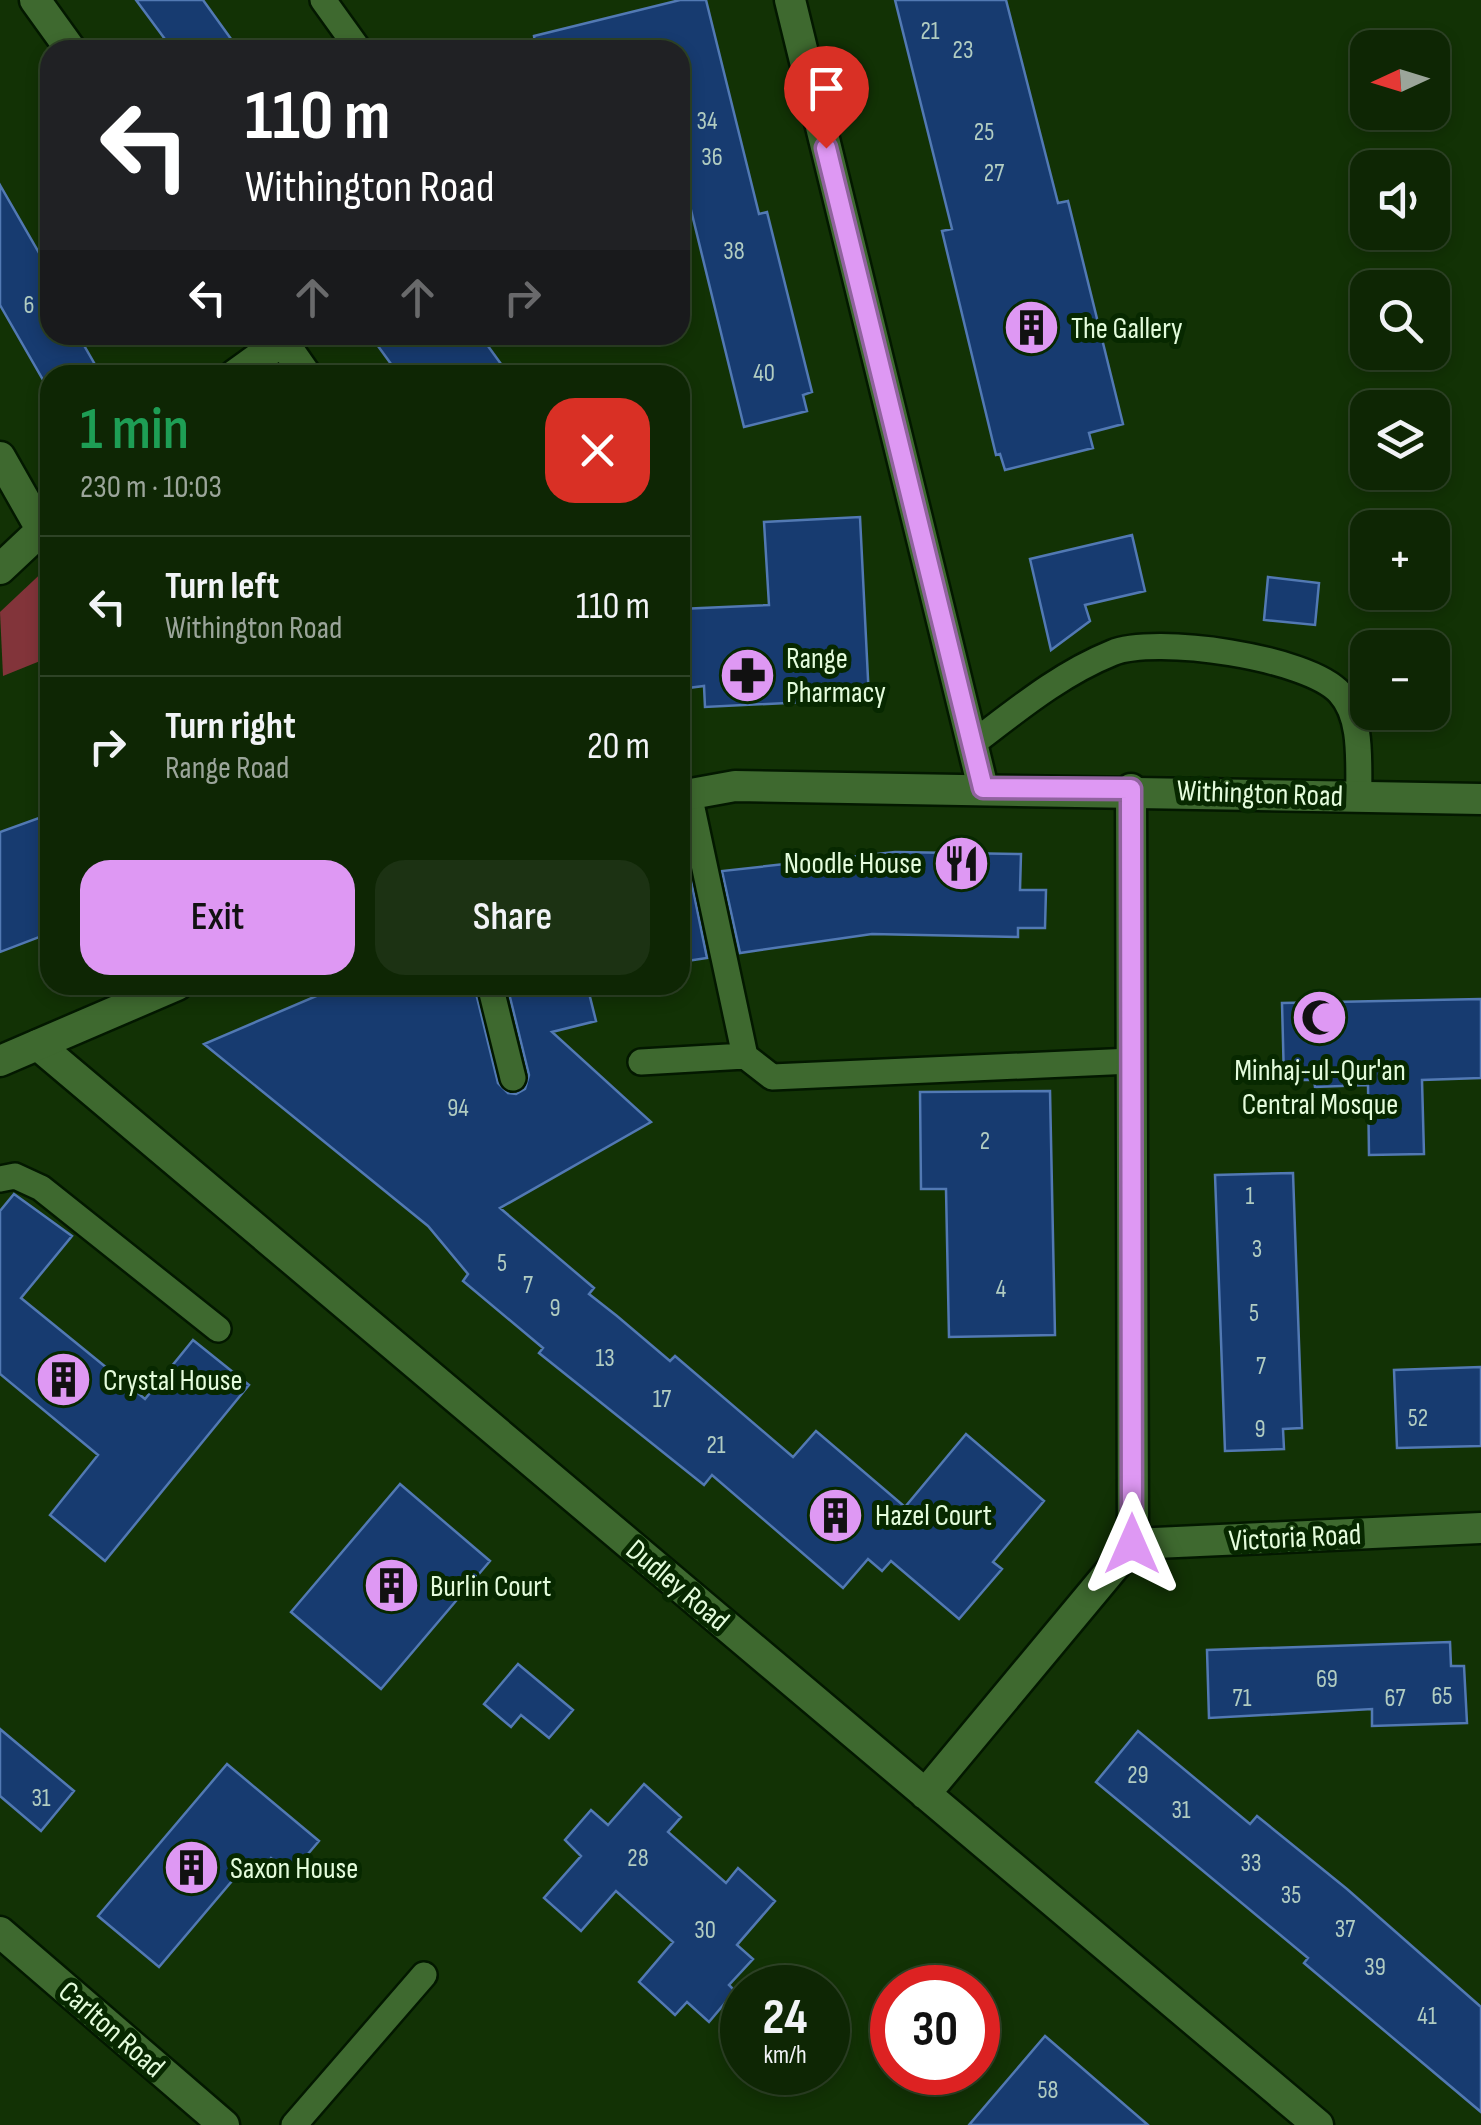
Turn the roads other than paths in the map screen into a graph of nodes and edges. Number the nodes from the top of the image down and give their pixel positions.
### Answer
1 (35, 0) edge
2 (324, 0) edge
3 (790, 0) edge
4 (64, 40) edge
5 (343, 40) edge
6 (271, 345) edge
7 (247, 365) edge
8 (0, 458) edge
9 (40, 517) edge
10 (40, 532) edge
11 (0, 570) edge
12 (972, 744) junction
13 (983, 788) junction
14 (1131, 789) junction
15 (690, 794) edge
16 (1359, 796) junction
17 (1481, 799) edge
18 (690, 821) edge
19 (154, 995) edge
20 (492, 995) edge
21 (38, 1045) junction
22 (745, 1056) junction
23 (0, 1061) edge
24 (1132, 1061) junction
25 (641, 1062) dead end
26 (513, 1078) dead end
27 (0, 1178) edge
28 (218, 1329) dead end
29 (1481, 1528) edge
30 (1132, 1544) junction
31 (925, 1794) junction
32 (0, 1932) edge
33 (424, 1975) dead end
34 (224, 2125) edge
35 (294, 2125) edge
36 (1318, 2125) edge

1 - 4 street
2 - 5 lane
3 - 12 street
6 - 7 street
8 - 9 street
10 - 11 street
12 - 13 street
12 - 16 lane
13 - 14 street, Withington Road
13 - 15 street, Withington Road
14 - 16 street, Withington Road
14 - 24 street
16 - 17 street, Withington Road
18 - 22 lane
19 - 21 street
20 - 26 lane
21 - 23 street
21 - 31 street, Dudley Road
22 - 24 lane
22 - 25 lane
24 - 30 street
27 - 28 lane
29 - 30 street, Victoria Road
30 - 31 street
31 - 36 street, Dudley Road
32 - 34 street, Carlton Road
33 - 35 lane

